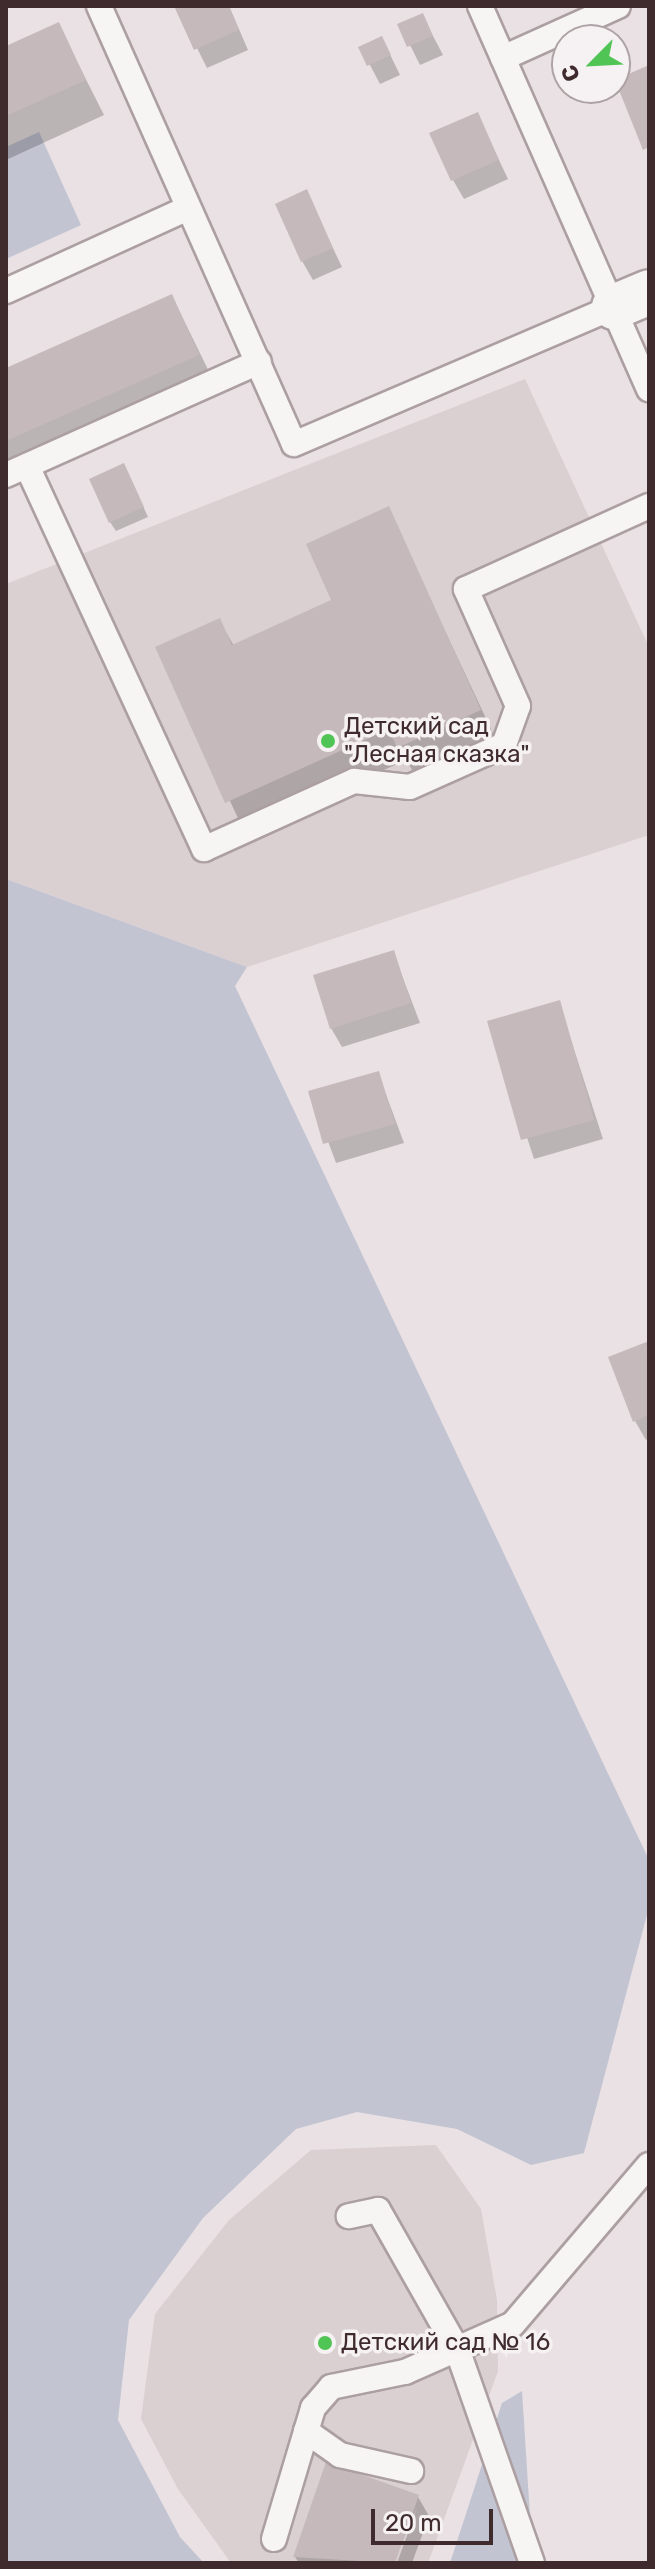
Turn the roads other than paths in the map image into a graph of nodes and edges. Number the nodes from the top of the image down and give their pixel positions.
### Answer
1 (99, 6) edge
2 (480, 6) edge
3 (618, 6) edge
4 (503, 58) junction
5 (188, 208) junction
6 (6, 291) edge
7 (632, 299) edge
8 (259, 362) junction
9 (649, 389) edge
10 (16, 471) edge
11 (649, 506) edge
12 (649, 2165) edge
13 (349, 2216) dead end
14 (457, 2349) junction
15 (306, 2431) junction
16 (411, 2471) dead end
17 (274, 2539) dead end
18 (532, 2563) edge

1 - 5 lane
2 - 4 lane
3 - 4 lane
4 - 7 lane
5 - 6 lane
5 - 8 lane
7 - 8 lane
7 - 9 lane
8 - 10 lane
10 - 11 lane
12 - 14 lane
13 - 14 lane
14 - 15 lane
14 - 18 lane
15 - 16 lane
15 - 17 lane

